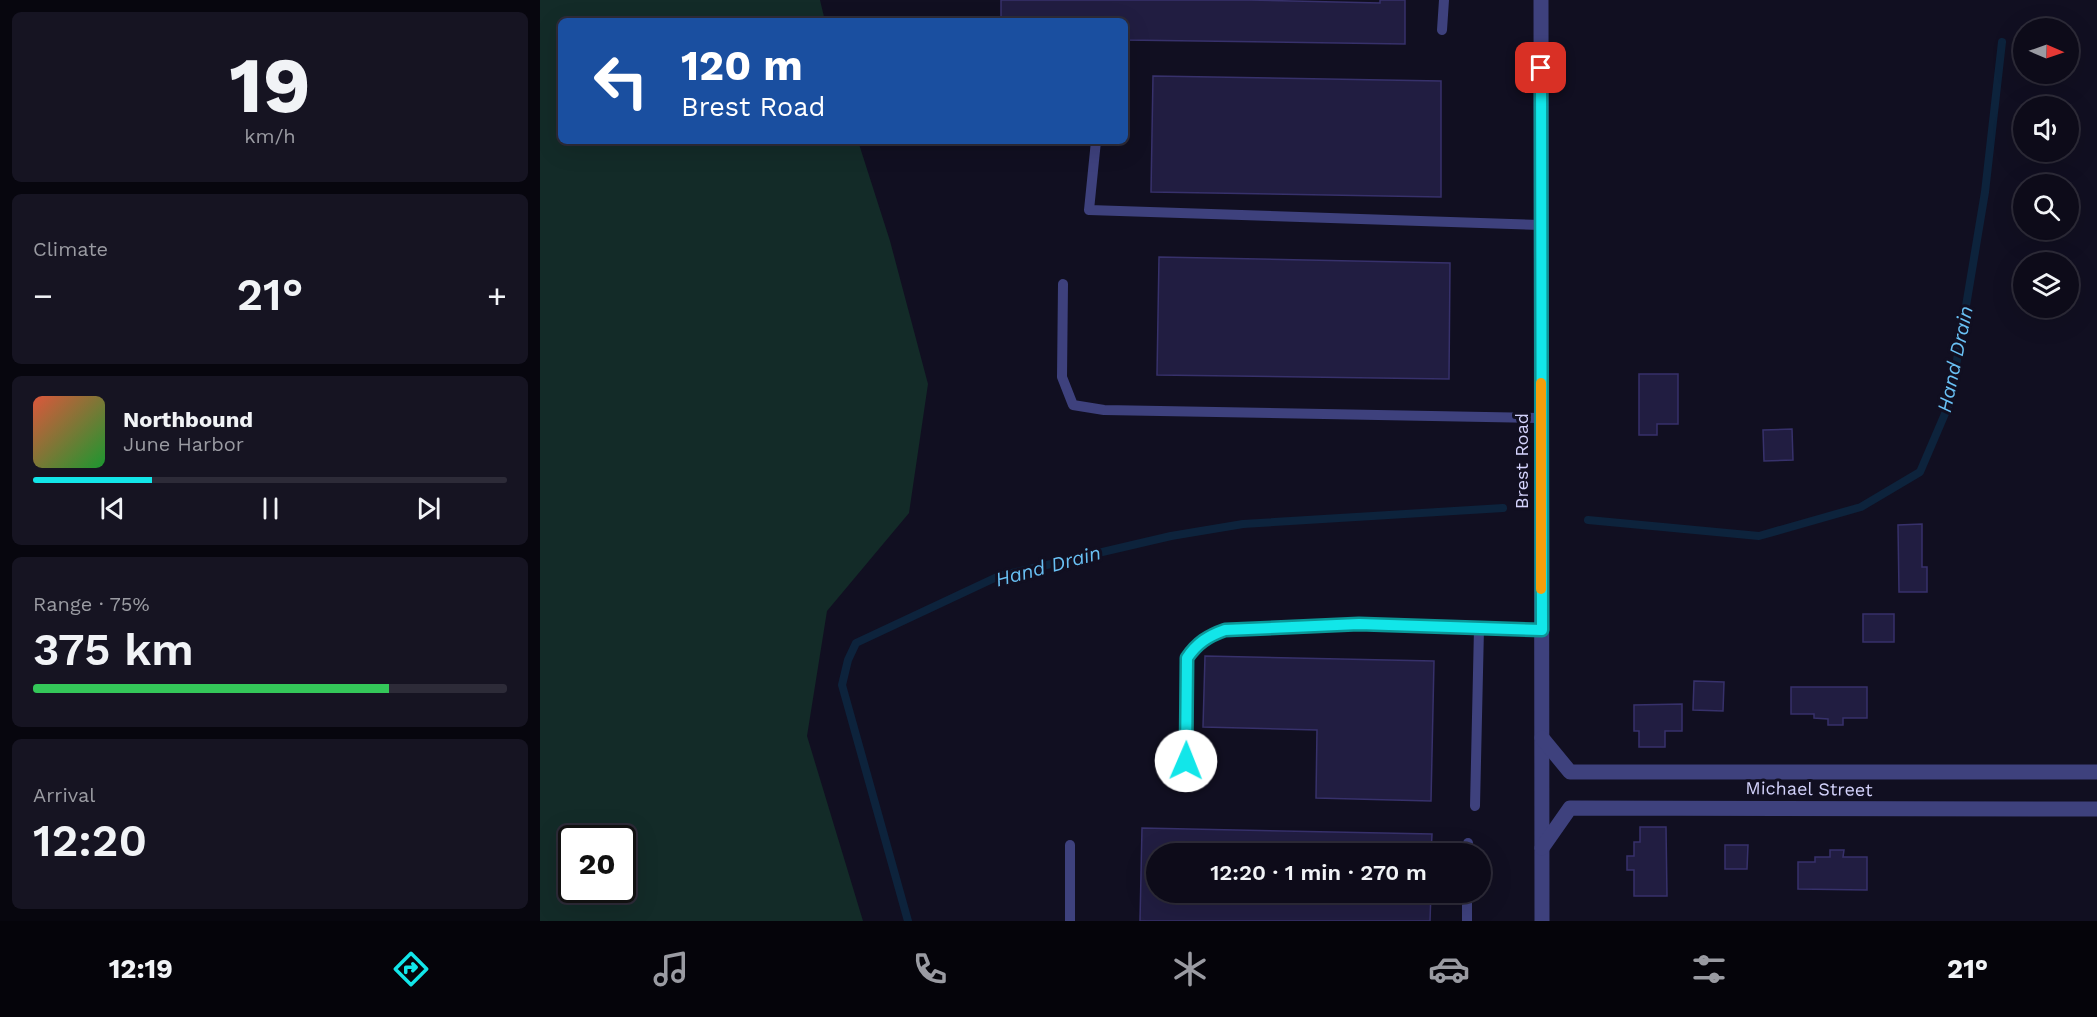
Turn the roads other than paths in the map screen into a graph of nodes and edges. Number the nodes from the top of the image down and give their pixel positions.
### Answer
1 (1444, 0) edge
2 (1541, 0) edge
3 (1442, 30) dead end
4 (1096, 144) edge
5 (1541, 225) junction
6 (1063, 284) dead end
7 (1541, 418) junction
8 (1479, 628) junction
9 (1542, 630) junction
10 (1542, 738) junction
11 (2097, 772) edge
12 (1186, 782) dead end
13 (1475, 806) dead end
14 (2097, 809) edge
15 (1070, 845) dead end
16 (1542, 848) junction
17 (1467, 903) edge
18 (1070, 921) edge
19 (1467, 921) edge
20 (1542, 921) edge

1 - 3 lane
2 - 5 street, Brest Road
4 - 5 lane
5 - 7 street, Brest Road
6 - 7 lane
7 - 9 street, Brest Road
8 - 9 lane
8 - 12 lane
8 - 13 lane
9 - 10 street, Brest Road
10 - 11 street, Michael Street
10 - 16 street, Brest Road
14 - 16 street, Michael Street
15 - 18 lane
16 - 20 street, Brest Road
17 - 19 lane

